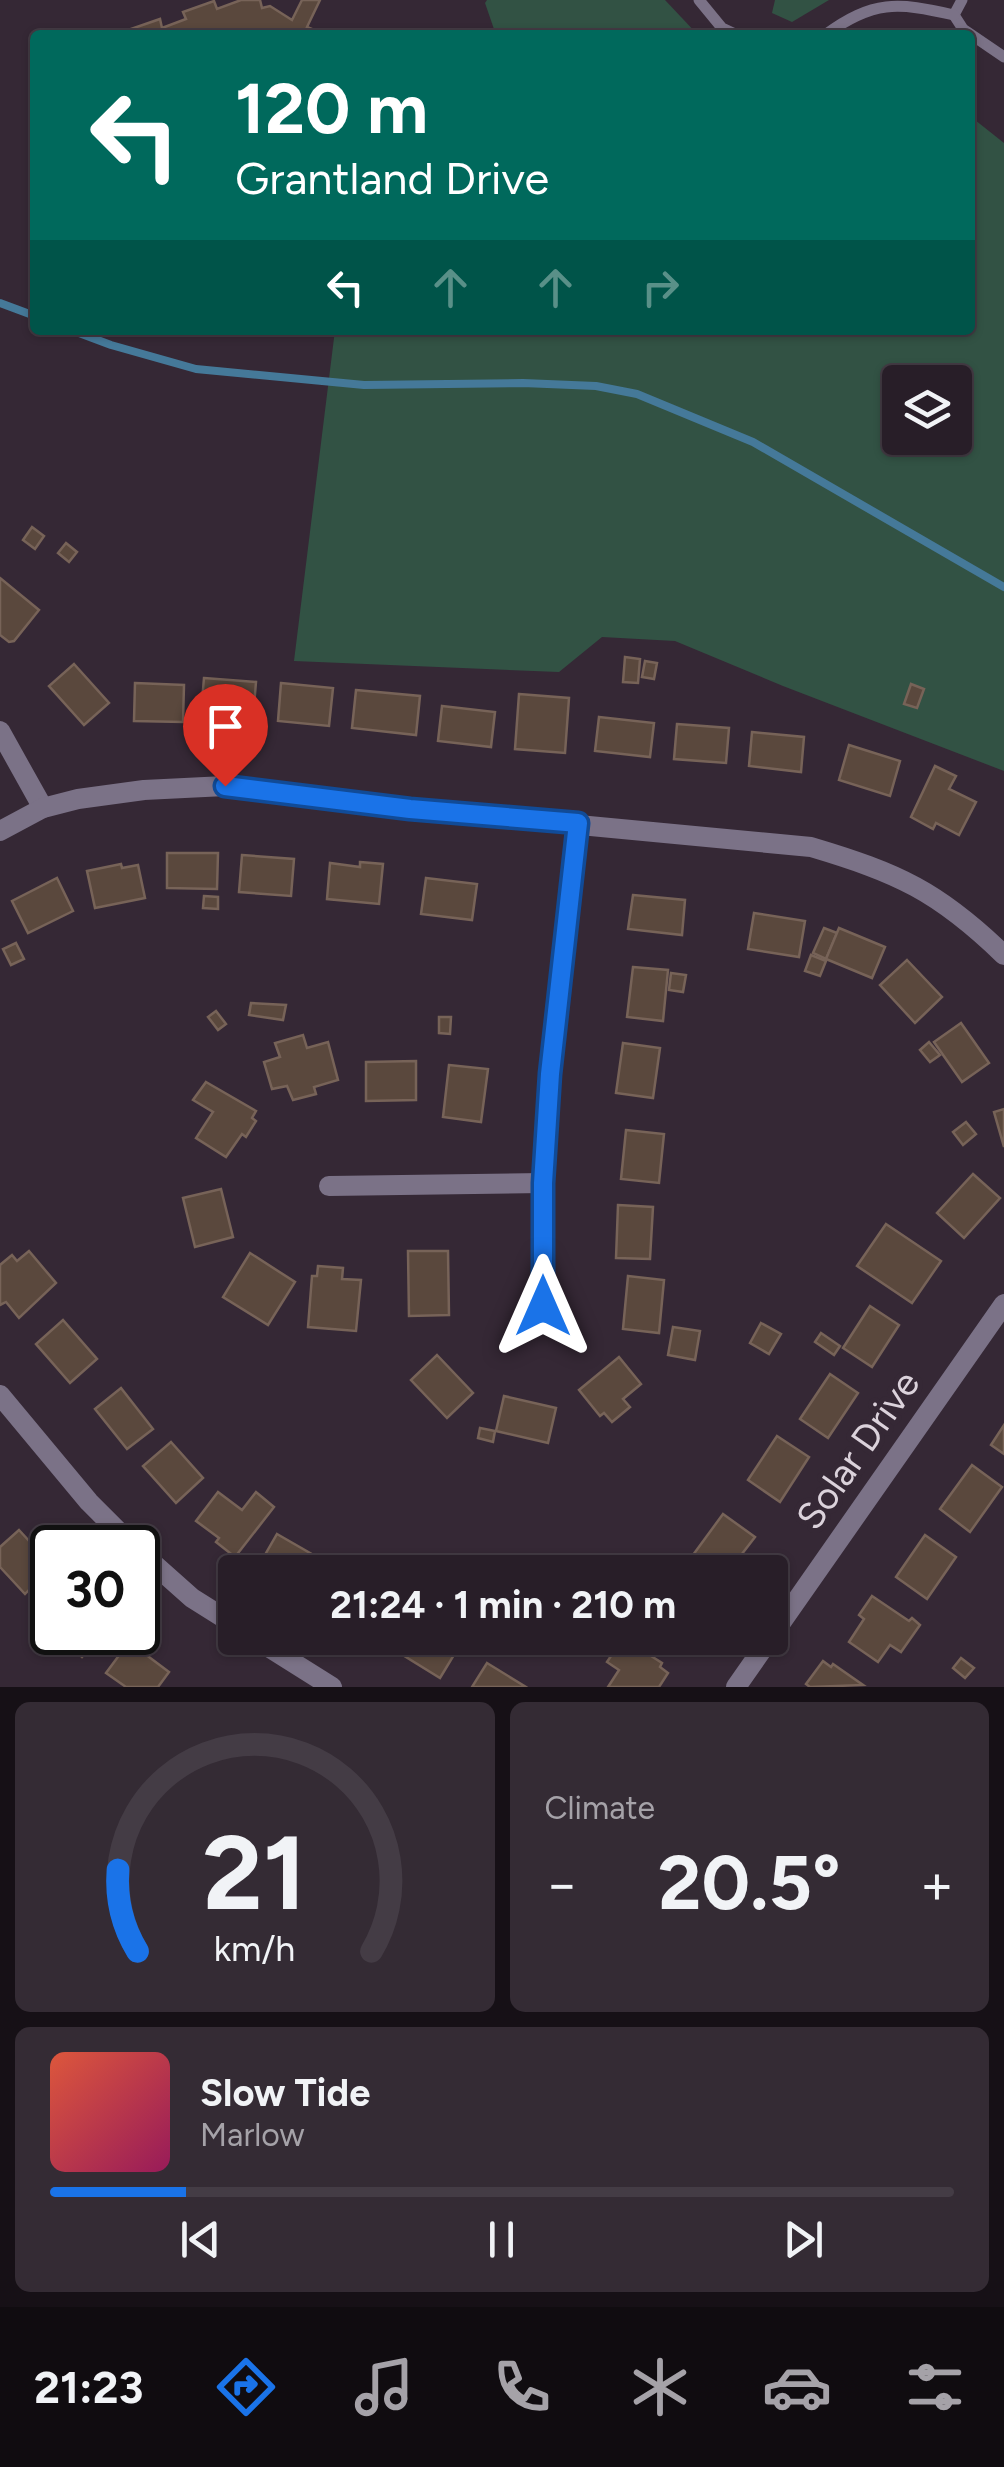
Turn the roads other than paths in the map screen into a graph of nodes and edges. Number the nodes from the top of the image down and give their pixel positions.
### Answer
1 (699, 0) edge
2 (962, 0) edge
3 (954, 15) junction
4 (726, 30) edge
5 (832, 30) edge
6 (964, 30) edge
7 (975, 37) edge
8 (1004, 57) edge
9 (0, 731) edge
10 (42, 808) junction
11 (578, 823) junction
12 (0, 831) edge
13 (1004, 955) edge
14 (543, 1183) junction
15 (329, 1186) dead end
16 (1004, 1304) edge
17 (543, 1306) dead end
18 (0, 1395) edge
19 (112, 1525) edge
20 (160, 1569) edge
21 (218, 1614) edge
22 (281, 1655) edge
23 (332, 1687) edge
24 (736, 1687) edge

1 - 4 lane
2 - 3 lane
3 - 5 lane
3 - 6 lane
7 - 8 lane
9 - 10 street
10 - 11 street
10 - 12 street
11 - 13 street
11 - 14 street
14 - 15 street
14 - 17 street
16 - 24 street, Solar Drive
18 - 19 street
20 - 21 street
22 - 23 street

